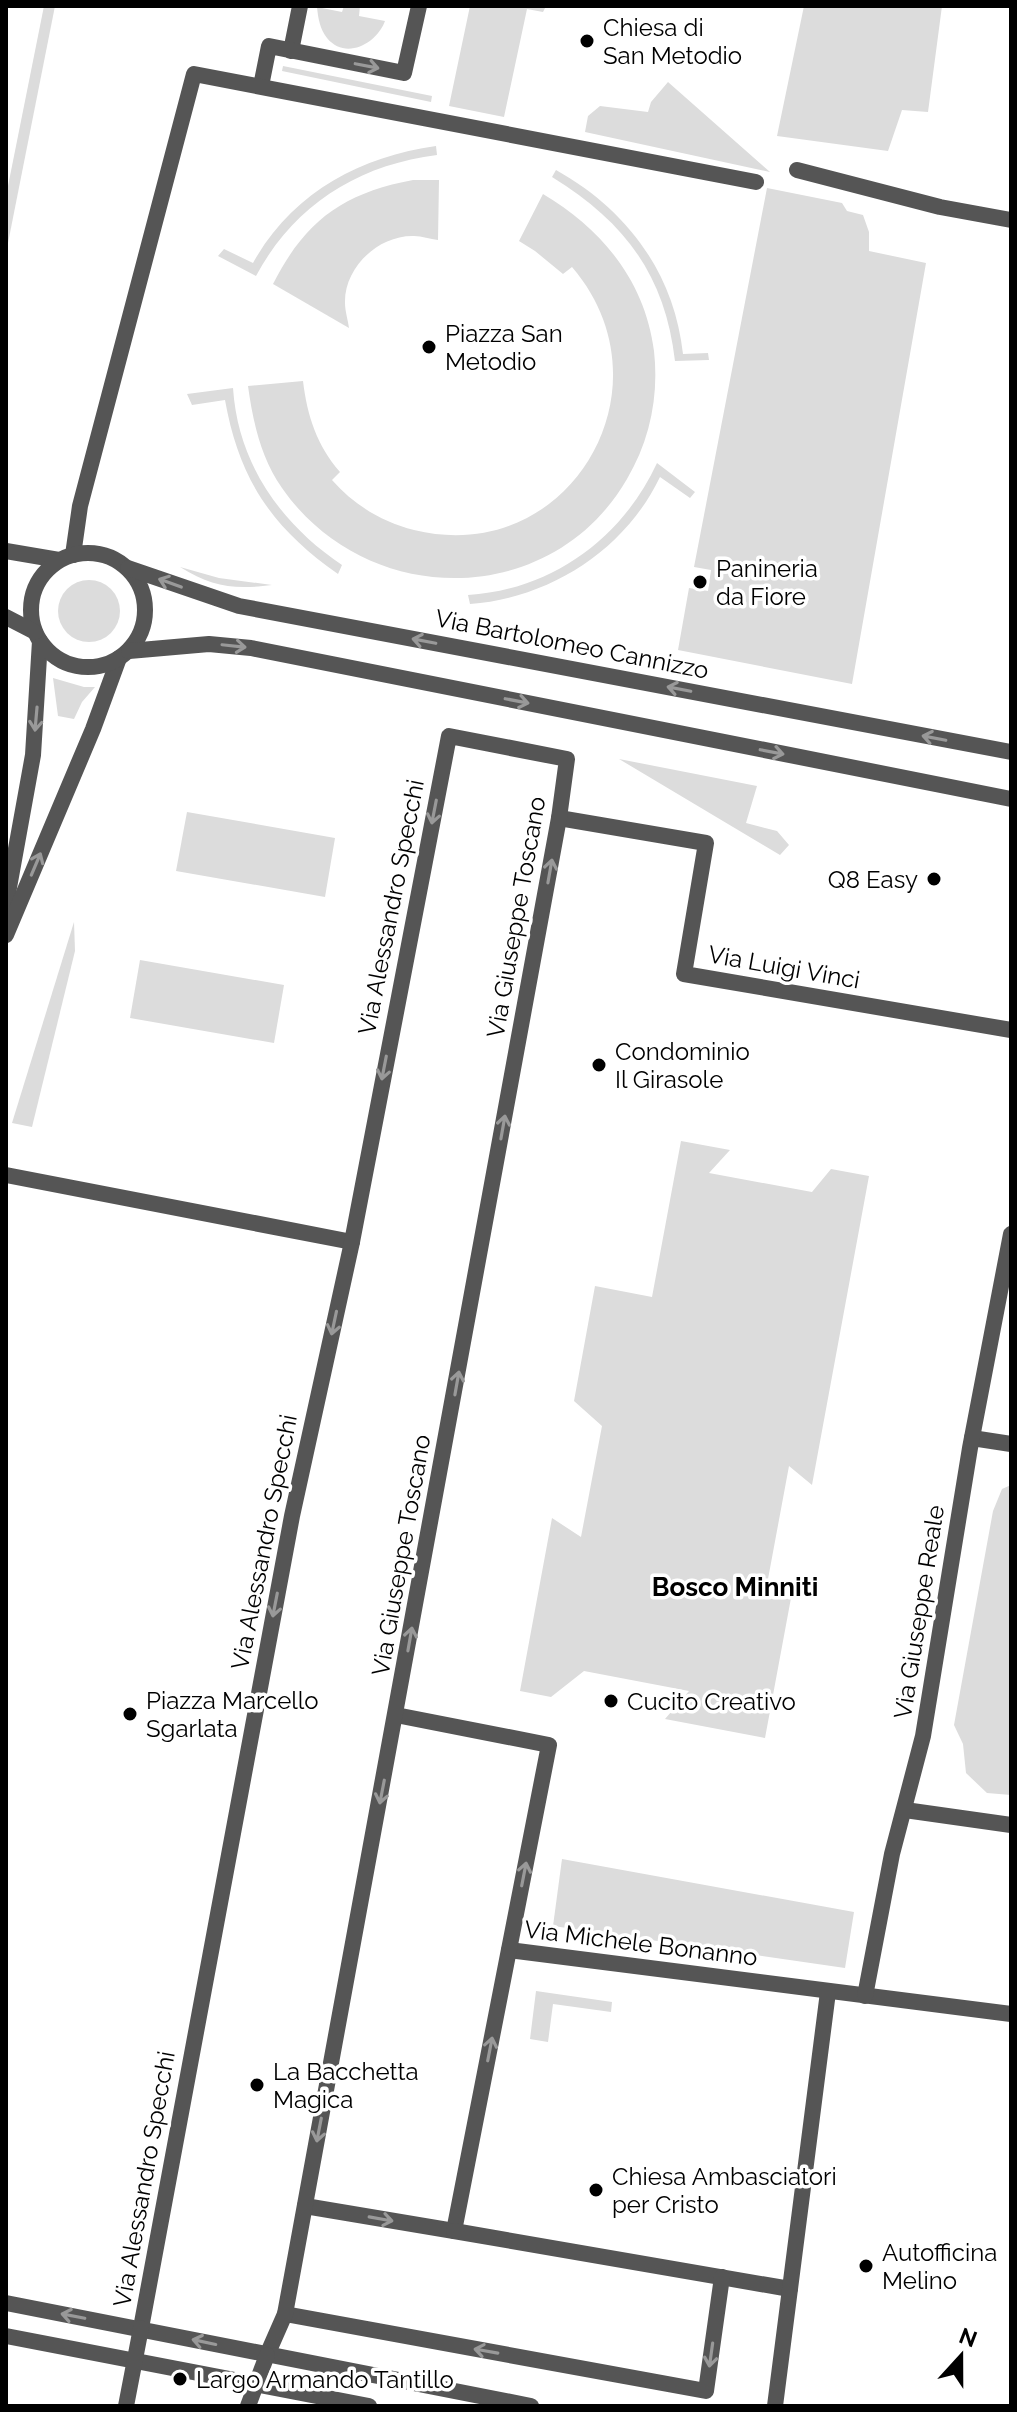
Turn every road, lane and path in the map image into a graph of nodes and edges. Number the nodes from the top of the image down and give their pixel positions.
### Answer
1 (300, 6) edge
2 (419, 6) edge
3 (291, 51) junction
4 (261, 86) junction
5 (797, 170) dead end
6 (756, 182) dead end
7 (1011, 220) edge
8 (6, 551) edge
9 (66, 558) junction
10 (128, 568) junction
11 (6, 617) edge
12 (38, 636) junction
13 (124, 655) junction
14 (449, 736) joint
15 (1011, 752) edge
16 (1011, 799) edge
17 (559, 818) junction
18 (6, 904) edge
19 (6, 935) edge
20 (1011, 1030) edge
21 (6, 1175) edge
22 (1011, 1234) edge
23 (352, 1242) junction
24 (972, 1438) junction
25 (1011, 1444) edge
26 (396, 1715) junction
27 (905, 1810) junction
28 (1011, 1825) edge
29 (509, 1950) junction
30 (828, 1992) junction
31 (865, 1996) junction
32 (1011, 2014) edge
33 (305, 2206) junction
34 (454, 2231) junction
35 (722, 2277) junction
36 (790, 2289) junction
37 (6, 2303) edge
38 (285, 2314) junction
39 (141, 2328) junction
40 (6, 2336) edge
41 (267, 2355) junction
42 (135, 2360) junction
43 (255, 2384) junction
44 (126, 2406) edge
45 (248, 2406) edge
46 (369, 2406) edge
47 (531, 2406) edge
48 (775, 2406) edge

1 - 3 street
3 -> 2 street
3 - 4 street
4 - 6 street
4 - 9 street
5 - 7 street
8 - 9 street
9 - 10 street
9 - 12 street
10 - 13 street
15 -> 10 street, Via Bartolomeo Cannizzo
11 - 12 street
12 - 13 street
12 -> 18 street
13 -> 16 street
19 -> 13 street
14 - 17 street, Via Giuseppe Toscano
14 -> 23 street, Via Alessandro Specchi
17 - 20 street, Via Luigi Vinci
26 -> 17 street, Via Giuseppe Toscano
21 - 23 street
22 - 24 street, Via Giuseppe Reale
23 -> 39 street, Via Alessandro Specchi
24 - 25 street
24 - 27 street, Via Giuseppe Reale
29 -> 26 street
26 -> 33 street, Via Giuseppe Toscano
27 - 28 street
27 - 31 street, Via Giuseppe Reale
29 - 30 street, Via Michele Bonanno
34 -> 29 street, Via Michele Bonanno
30 - 31 street, Via Michele Bonanno
30 - 36 street
31 - 32 street, Via Michele Bonanno
33 -> 34 street
33 - 38 street, Via Giuseppe Toscano
34 - 35 street
35 - 36 street
35 -> 38 street
36 - 48 street
39 -> 37 street
38 - 41 street, Via Giuseppe Toscano
41 -> 39 street
39 - 42 street, Via Alessandro Specchi
40 - 42 street
41 - 43 street, Via Giuseppe Toscano
41 - 47 street
42 - 43 street
42 - 44 street, Via Alessandro Specchi
43 - 45 street, Via Giuseppe Toscano
43 - 46 street

